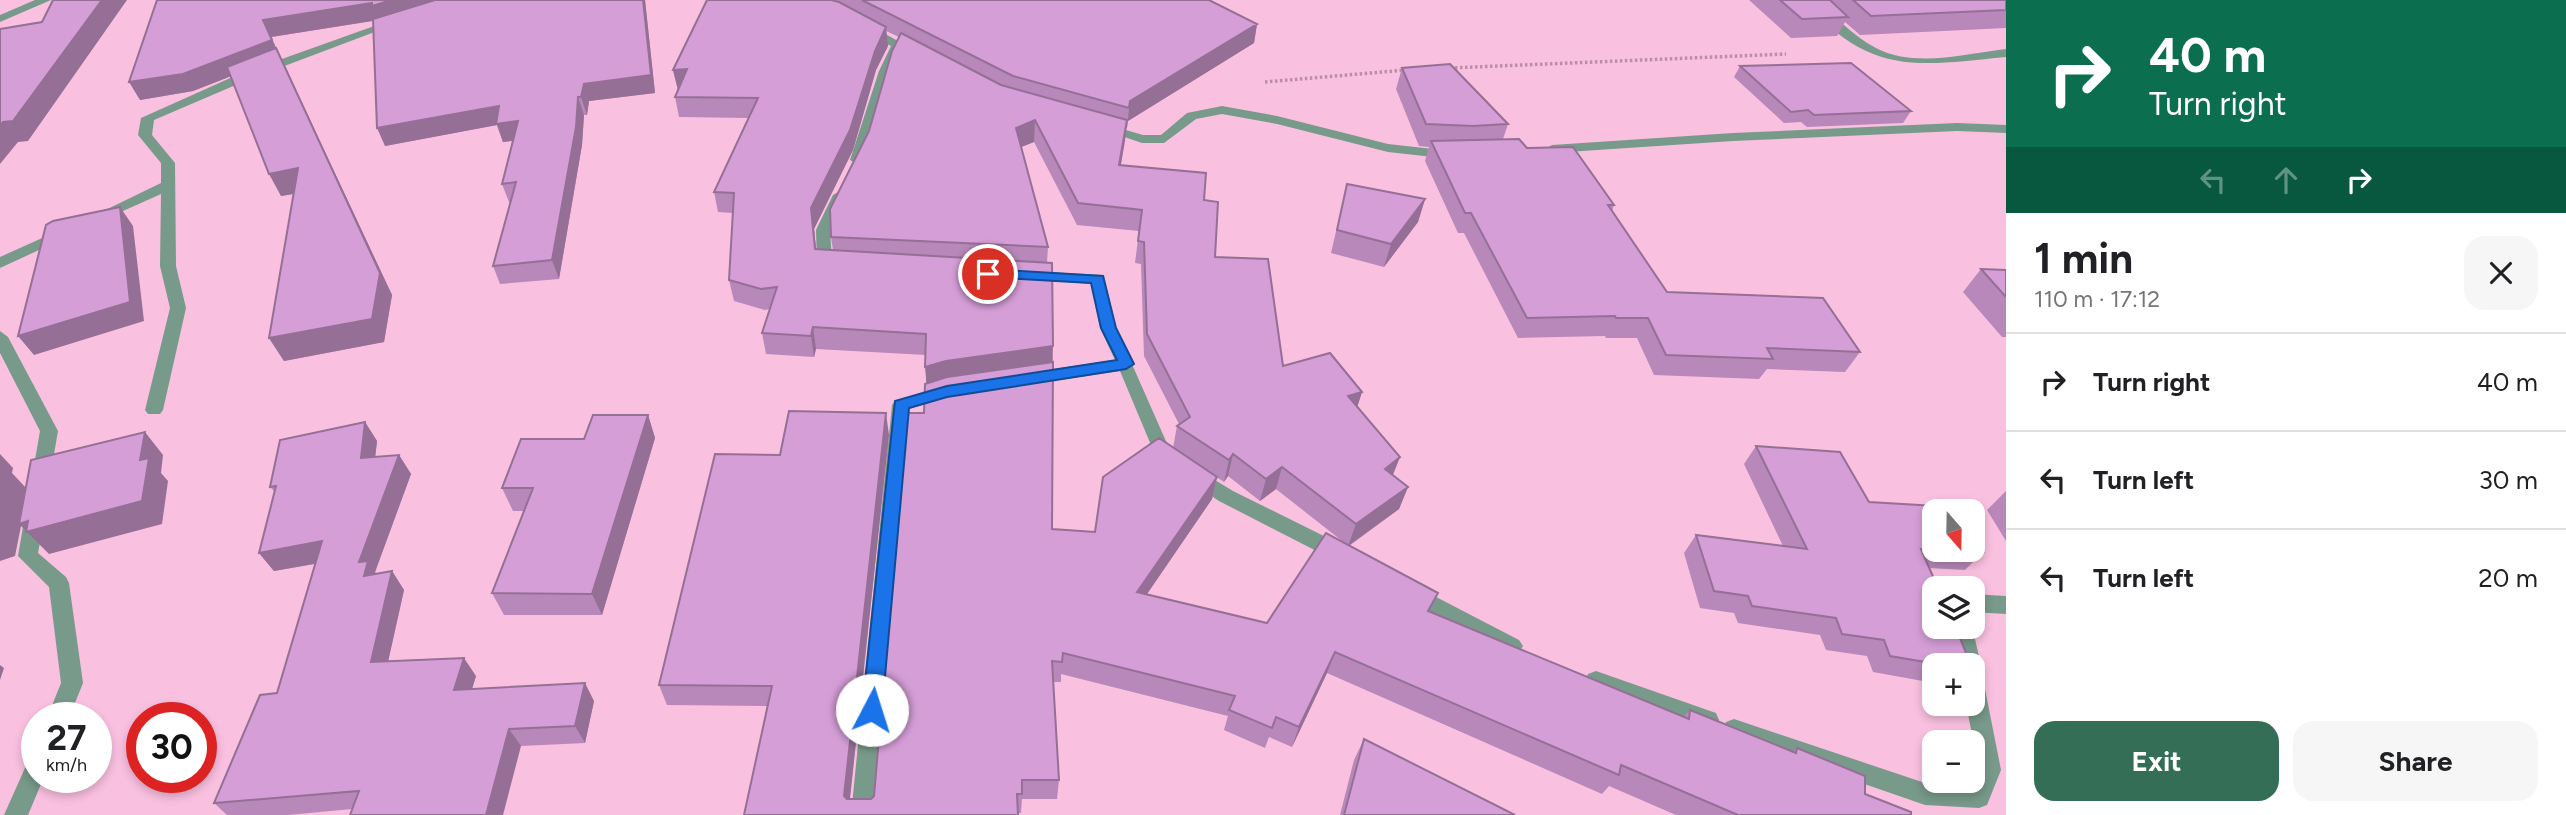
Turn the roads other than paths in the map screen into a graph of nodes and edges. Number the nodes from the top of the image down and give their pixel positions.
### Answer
1 (45, 0) edge
2 (1809, 0) edge
3 (414, 16) edge
4 (0, 19) edge
5 (856, 22) edge
6 (897, 45) junction
7 (2006, 53) edge
8 (933, 64) edge
9 (1093, 125) edge
10 (2006, 129) edge
11 (1538, 150) edge
12 (1465, 155) edge
13 (168, 185) junction
14 (0, 263) edge
15 (852, 267) edge
16 (1016, 275) edge
17 (0, 337) edge
18 (1126, 364) junction
19 (1015, 381) edge
20 (961, 389) edge
21 (154, 410) dead end
22 (1358, 563) edge
23 (1392, 582) edge
24 (1985, 604) edge
25 (2006, 605) edge
26 (1533, 655) edge
27 (1582, 676) edge
28 (64, 702) edge
29 (1979, 716) edge
30 (26, 793) edge
31 (16, 815) edge
32 (863, 815) edge

1 - 4 street
2 - 7 street
3 - 13 street
5 - 6 street
6 - 8 street
6 - 15 street
9 - 12 street
10 - 11 street
13 - 14 street
13 - 21 street
16 - 18 street
17 - 28 street
18 - 19 street
18 - 22 street
20 - 32 street
23 - 26 street
24 - 25 street
27 - 29 street
30 - 31 street

